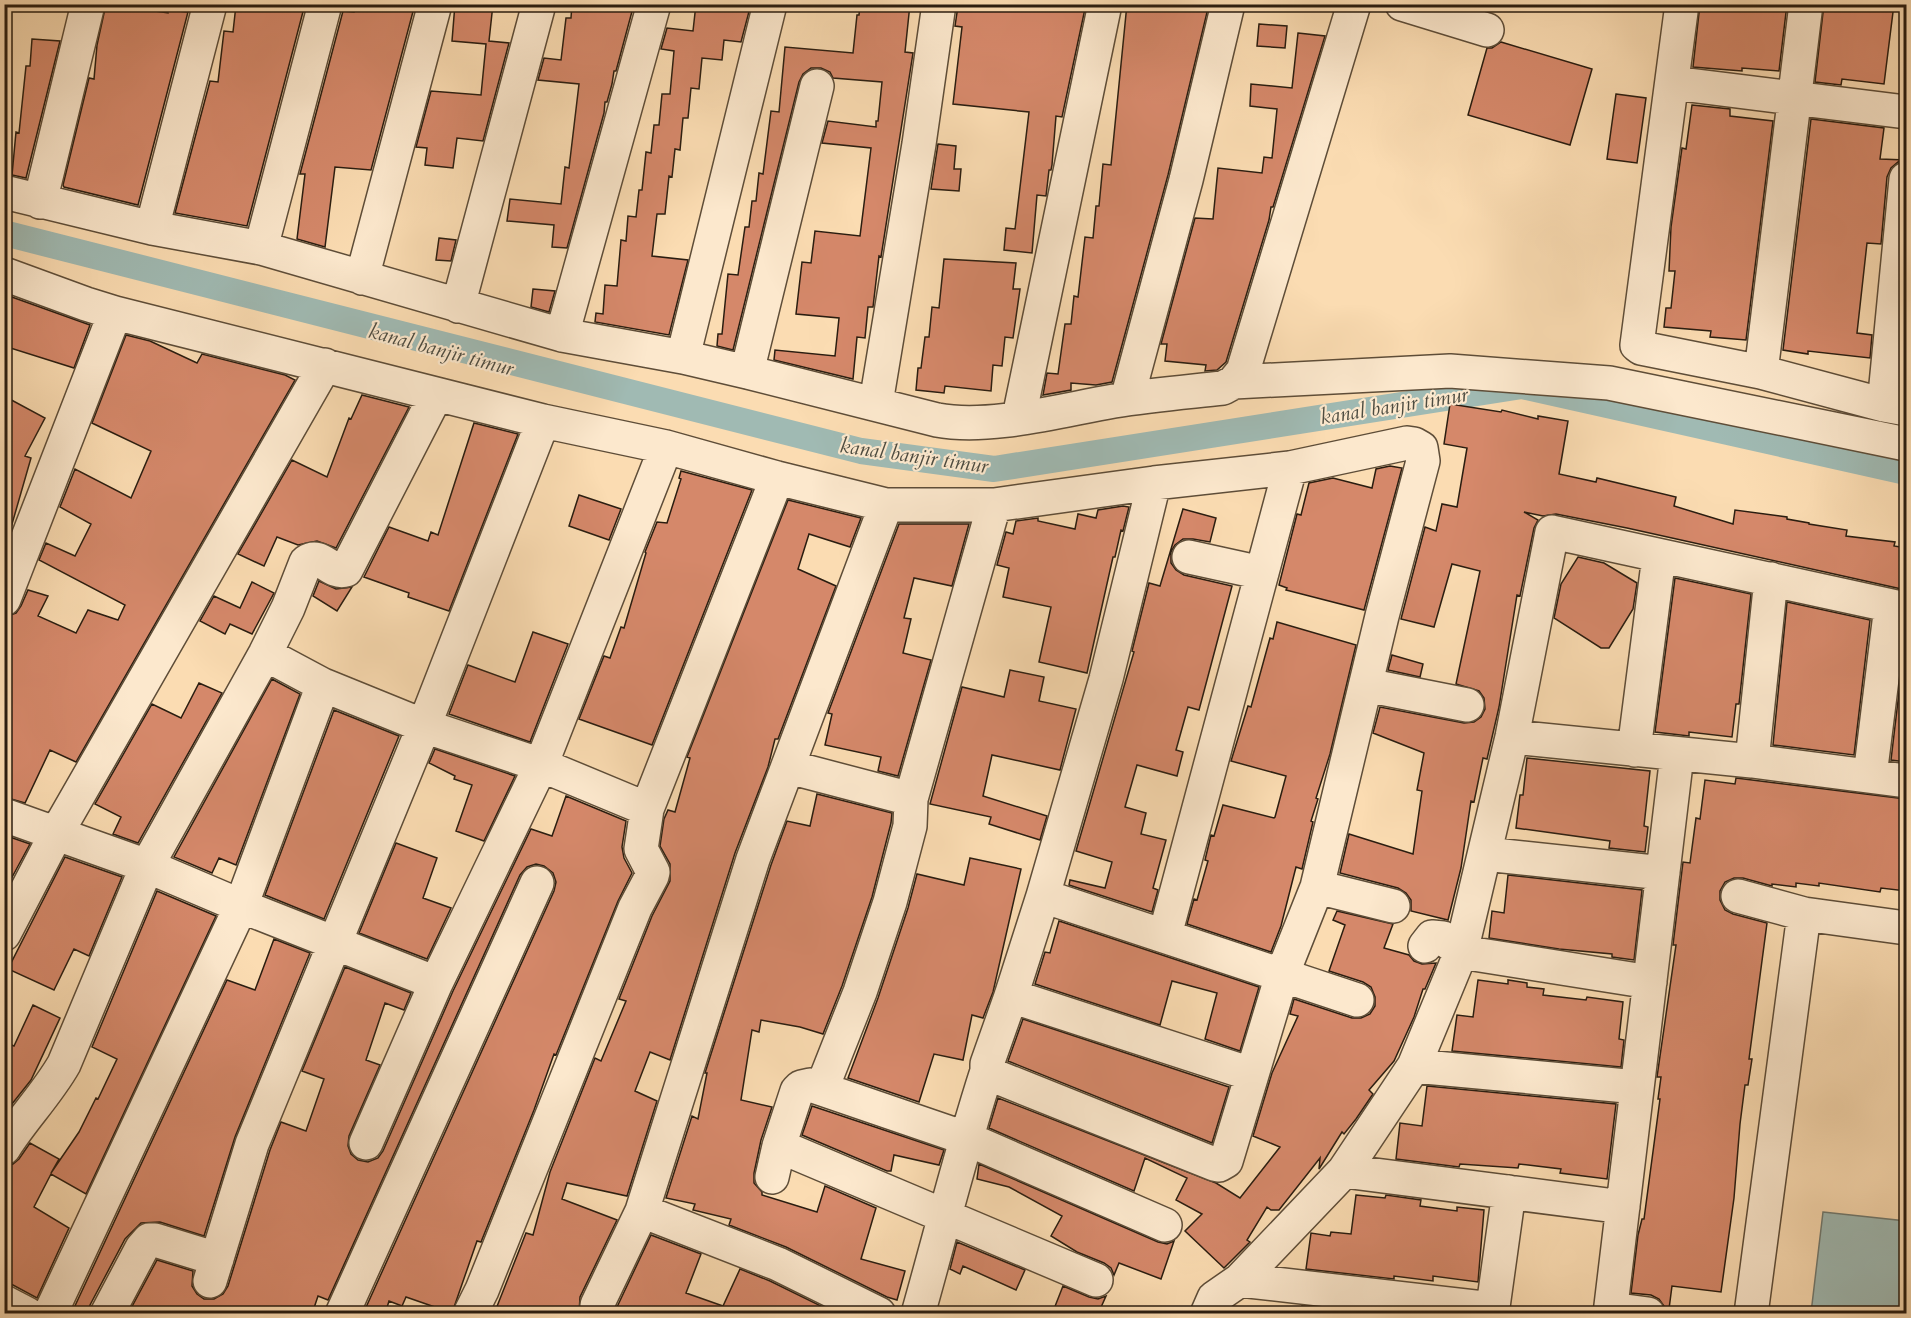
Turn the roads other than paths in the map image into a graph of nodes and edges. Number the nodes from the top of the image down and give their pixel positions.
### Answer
1 (88, 4) edge
2 (210, 4) edge
3 (325, 4) edge
4 (435, 4) edge
5 (539, 4) edge
6 (654, 4) edge
7 (770, 4) edge
8 (939, 4) edge
9 (1105, 4) edge
10 (1228, 4) edge
11 (1354, 4) edge
12 (1402, 4) edge
13 (1682, 4) edge
14 (1806, 4) edge
15 (1487, 30) dead end
16 (1673, 84) junction
17 (817, 86) dead end
18 (1795, 98) junction
19 (1906, 112) edge
20 (1906, 179) edge
21 (4, 192) edge
22 (40, 202) junction
23 (152, 228) junction
24 (261, 248) junction
25 (4, 274) edge
26 (362, 278) junction
27 (458, 306) junction
28 (115, 312) junction
29 (562, 336) junction
30 (683, 357) junction
31 (325, 365) junction
32 (747, 372) junction
33 (1761, 372) junction
34 (1234, 382) junction
35 (436, 395) junction
36 (1127, 399) junction
37 (876, 403) junction
38 (1895, 407) edge
39 (1019, 417) junction
40 (543, 421) junction
41 (1906, 444) edge
42 (666, 447) junction
43 (1290, 468) junction
44 (777, 478) junction
45 (1154, 483) junction
46 (886, 505) junction
47 (994, 505) junction
48 (1189, 556) dead end
49 (1659, 556) junction
50 (1262, 573) junction
51 (1771, 579) junction
52 (4, 599) edge
53 (1899, 608) edge
54 (265, 654) junction
55 (323, 685) junction
56 (1366, 685) junction
57 (1467, 705) dead end
58 (424, 726) junction
59 (1512, 737) junction
60 (1634, 750) junction
61 (1677, 755) junction
62 (1752, 761) junction
63 (542, 765) junction
64 (789, 767) junction
65 (1870, 776) junction
66 (1906, 781) edge
67 (910, 799) junction
68 (646, 809) junction
69 (4, 815) edge
70 (56, 834) junction
71 (1485, 854) junction
72 (147, 866) junction
73 (1663, 873) junction
74 (537, 883) dead end
75 (1317, 887) junction
76 (1043, 896) junction
77 (1738, 896) dead end
78 (241, 906) junction
79 (1393, 906) dead end
80 (1804, 914) junction
81 (1906, 928) edge
82 (4, 934) edge
83 (1165, 934) junction
84 (336, 944) junction
85 (1425, 946) dead end
86 (1461, 952) junction
87 (1282, 975) junction
88 (1650, 982) junction
89 (436, 983) junction
90 (1011, 996) junction
91 (1357, 1000) dead end
92 (1414, 1066) junction
93 (987, 1071) junction
94 (1251, 1074) junction
95 (1637, 1087) junction
96 (822, 1088) junction
97 (965, 1138) junction
98 (366, 1143) dead end
99 (4, 1148) edge
100 (1344, 1171) junction
101 (1509, 1192) junction
102 (1623, 1207) junction
103 (642, 1211) junction
104 (945, 1217) junction
105 (1165, 1225) dead end
106 (1096, 1280) dead end
107 (1240, 1280) junction
108 (4, 1302) edge
109 (1492, 1311) edge
110 (1610, 1311) edge
111 (27, 1314) edge
112 (50, 1314) edge
113 (107, 1314) edge
114 (342, 1314) edge
115 (470, 1314) edge
116 (600, 1314) edge
117 (879, 1314) edge
118 (918, 1314) edge
119 (1207, 1314) edge
120 (1648, 1314) edge
121 (1751, 1314) edge

1 - 22 street
2 - 23 street
3 - 24 street
4 - 26 street
5 - 27 street
6 - 29 street
7 - 30 street
8 - 37 street
9 - 39 street
10 - 36 street
11 - 34 street
12 - 15 street
13 - 16 street
14 - 18 street
16 - 18 street
16 - 33 street
17 - 32 street
18 - 19 street
18 - 33 street
20 - 38 street
21 - 22 street
22 - 23 street
23 - 24 street
24 - 26 street
25 - 28 street
26 - 27 street
27 - 29 street
28 - 31 street
28 - 52 street
29 - 30 street
30 - 32 street
31 - 35 street
31 - 70 street
32 - 37 street
33 - 38 street
34 - 36 street
34 - 41 street
35 - 40 street
35 - 54 street
36 - 39 street
37 - 39 street
40 - 42 street
40 - 58 street
42 - 44 street
42 - 63 street
43 - 45 street
43 - 50 street
43 - 56 street
44 - 46 street
44 - 68 street
45 - 47 street
45 - 76 street
46 - 47 street
46 - 64 street
47 - 67 street
48 - 50 street
49 - 51 street
49 - 59 street
49 - 60 street
50 - 83 street
51 - 53 street
51 - 62 street
53 - 65 street
54 - 55 street
54 - 72 street
55 - 58 street
55 - 78 street
56 - 57 street
56 - 75 street
58 - 63 street
58 - 84 street
59 - 60 street
59 - 71 street
60 - 61 street
61 - 62 street
61 - 73 street
62 - 65 street
63 - 68 street
63 - 89 street
64 - 67 street
64 - 103 street
65 - 66 street
67 - 96 street
68 - 115 street
69 - 70 street
70 - 72 street
70 - 82 street
71 - 73 street
71 - 86 street
72 - 78 street
72 - 99 street
73 - 88 street
74 - 114 street
75 - 79 street
75 - 87 street
76 - 83 street
76 - 90 street
77 - 80 street
78 - 84 street
78 - 112 street
80 - 81 street
80 - 121 street
83 - 87 street
84 - 89 street
84 - 113 street
85 - 86 street
86 - 88 street
86 - 92 street
87 - 91 street
87 - 94 street
88 - 95 street
89 - 98 street
90 - 93 street
90 - 94 street
92 - 95 street
92 - 100 street
93 - 94 street
93 - 97 street
95 - 102 street
96 - 97 street
96 - 104 street
97 - 104 street
97 - 105 street
100 - 101 street
100 - 107 street
101 - 102 street
101 - 109 street
102 - 110 street
103 - 116 street
103 - 117 street
104 - 106 street
104 - 118 street
107 - 109 street
107 - 119 street
108 - 111 street
110 - 120 street

